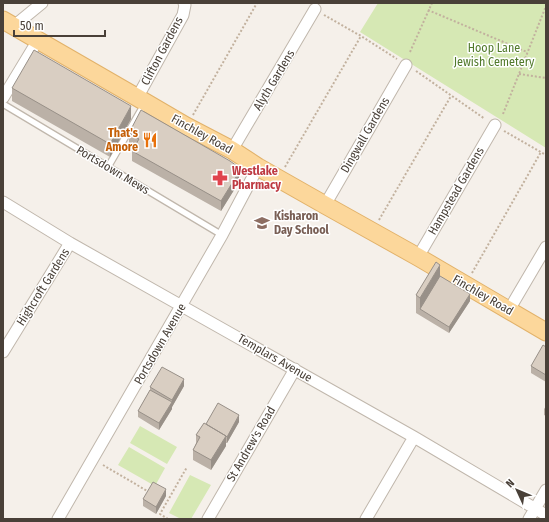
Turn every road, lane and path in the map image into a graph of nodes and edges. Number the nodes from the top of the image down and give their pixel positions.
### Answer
1 (42, 3) edge
2 (184, 3) edge
3 (257, 3) edge
4 (432, 3) edge
5 (546, 6) edge
6 (315, 9) joint
7 (428, 10) junction
8 (8, 23) edge
9 (361, 36) junction
10 (38, 40) junction
11 (410, 52) dead end
12 (527, 52) junction
13 (406, 65) junction
14 (519, 74) junction
15 (546, 78) edge
16 (451, 96) junction
17 (3, 98) edge
18 (141, 100) junction
19 (3, 104) edge
20 (503, 114) dead end
21 (495, 125) junction
22 (186, 126) junction
23 (232, 150) junction
24 (542, 152) junction
25 (546, 155) edge
26 (108, 167) junction
27 (258, 167) junction
28 (278, 178) junction
29 (3, 202) edge
30 (325, 205) junction
31 (372, 232) junction
32 (222, 235) junction
33 (70, 243) junction
34 (546, 247) edge
35 (418, 257) junction
36 (465, 285) junction
37 (182, 305) junction
38 (509, 310) junction
39 (546, 332) edge
40 (3, 352) edge
41 (295, 369) junction
42 (414, 437) junction
43 (101, 464) dead end
44 (187, 467) dead end
45 (546, 490) edge
46 (150, 493) edge
47 (535, 509) junction
48 (546, 515) edge
49 (58, 519) edge
50 (168, 519) edge
51 (208, 519) edge
52 (366, 519) edge
53 (529, 519) edge

1 - 8 street
2 - 18 street, Clifton Gardens
3 - 22 path
4 - 7 path
5 - 12 path
6 - 9 path
6 - 23 street, Alyth Gardens
7 - 11 path
7 - 12 path
8 - 10 main road, Finchley Road
9 - 13 path
9 - 28 path
10 - 17 street
10 - 18 main road, Finchley Road
12 - 14 path
13 - 16 path
13 - 30 street, Dingwall Gardens
14 - 15 path
14 - 20 path
16 - 21 path
16 - 31 path
18 - 22 main road, Finchley Road
18 - 26 lane
19 - 26 lane, Portsdown Mews
21 - 24 path
21 - 35 street, Hampstead Gardens
22 - 23 main road, Finchley Road
23 - 27 main road, Finchley Road
24 - 25 path
24 - 36 path
26 - 32 lane, Portsdown Mews
27 - 28 main road, Finchley Road
27 - 32 street, Portsdown Avenue
28 - 30 main road, Finchley Road
29 - 33 street, Templars Avenue
30 - 31 main road, Finchley Road
31 - 35 main road, Finchley Road
32 - 37 street, Portsdown Avenue
33 - 37 street, Templars Avenue
33 - 40 street, Highcroft Gardens
34 - 38 street
35 - 36 main road, Finchley Road
36 - 38 main road, Finchley Road
37 - 41 street, Templars Avenue
37 - 49 street, Portsdown Avenue
38 - 39 main road, Finchley Road
41 - 42 street, Templars Avenue
41 - 51 street, St Andrew's Road
42 - 47 street, Templars Avenue
42 - 52 street
43 - 46 path
44 - 50 path
45 - 47 street
47 - 48 street, Templars Avenue
47 - 53 street

